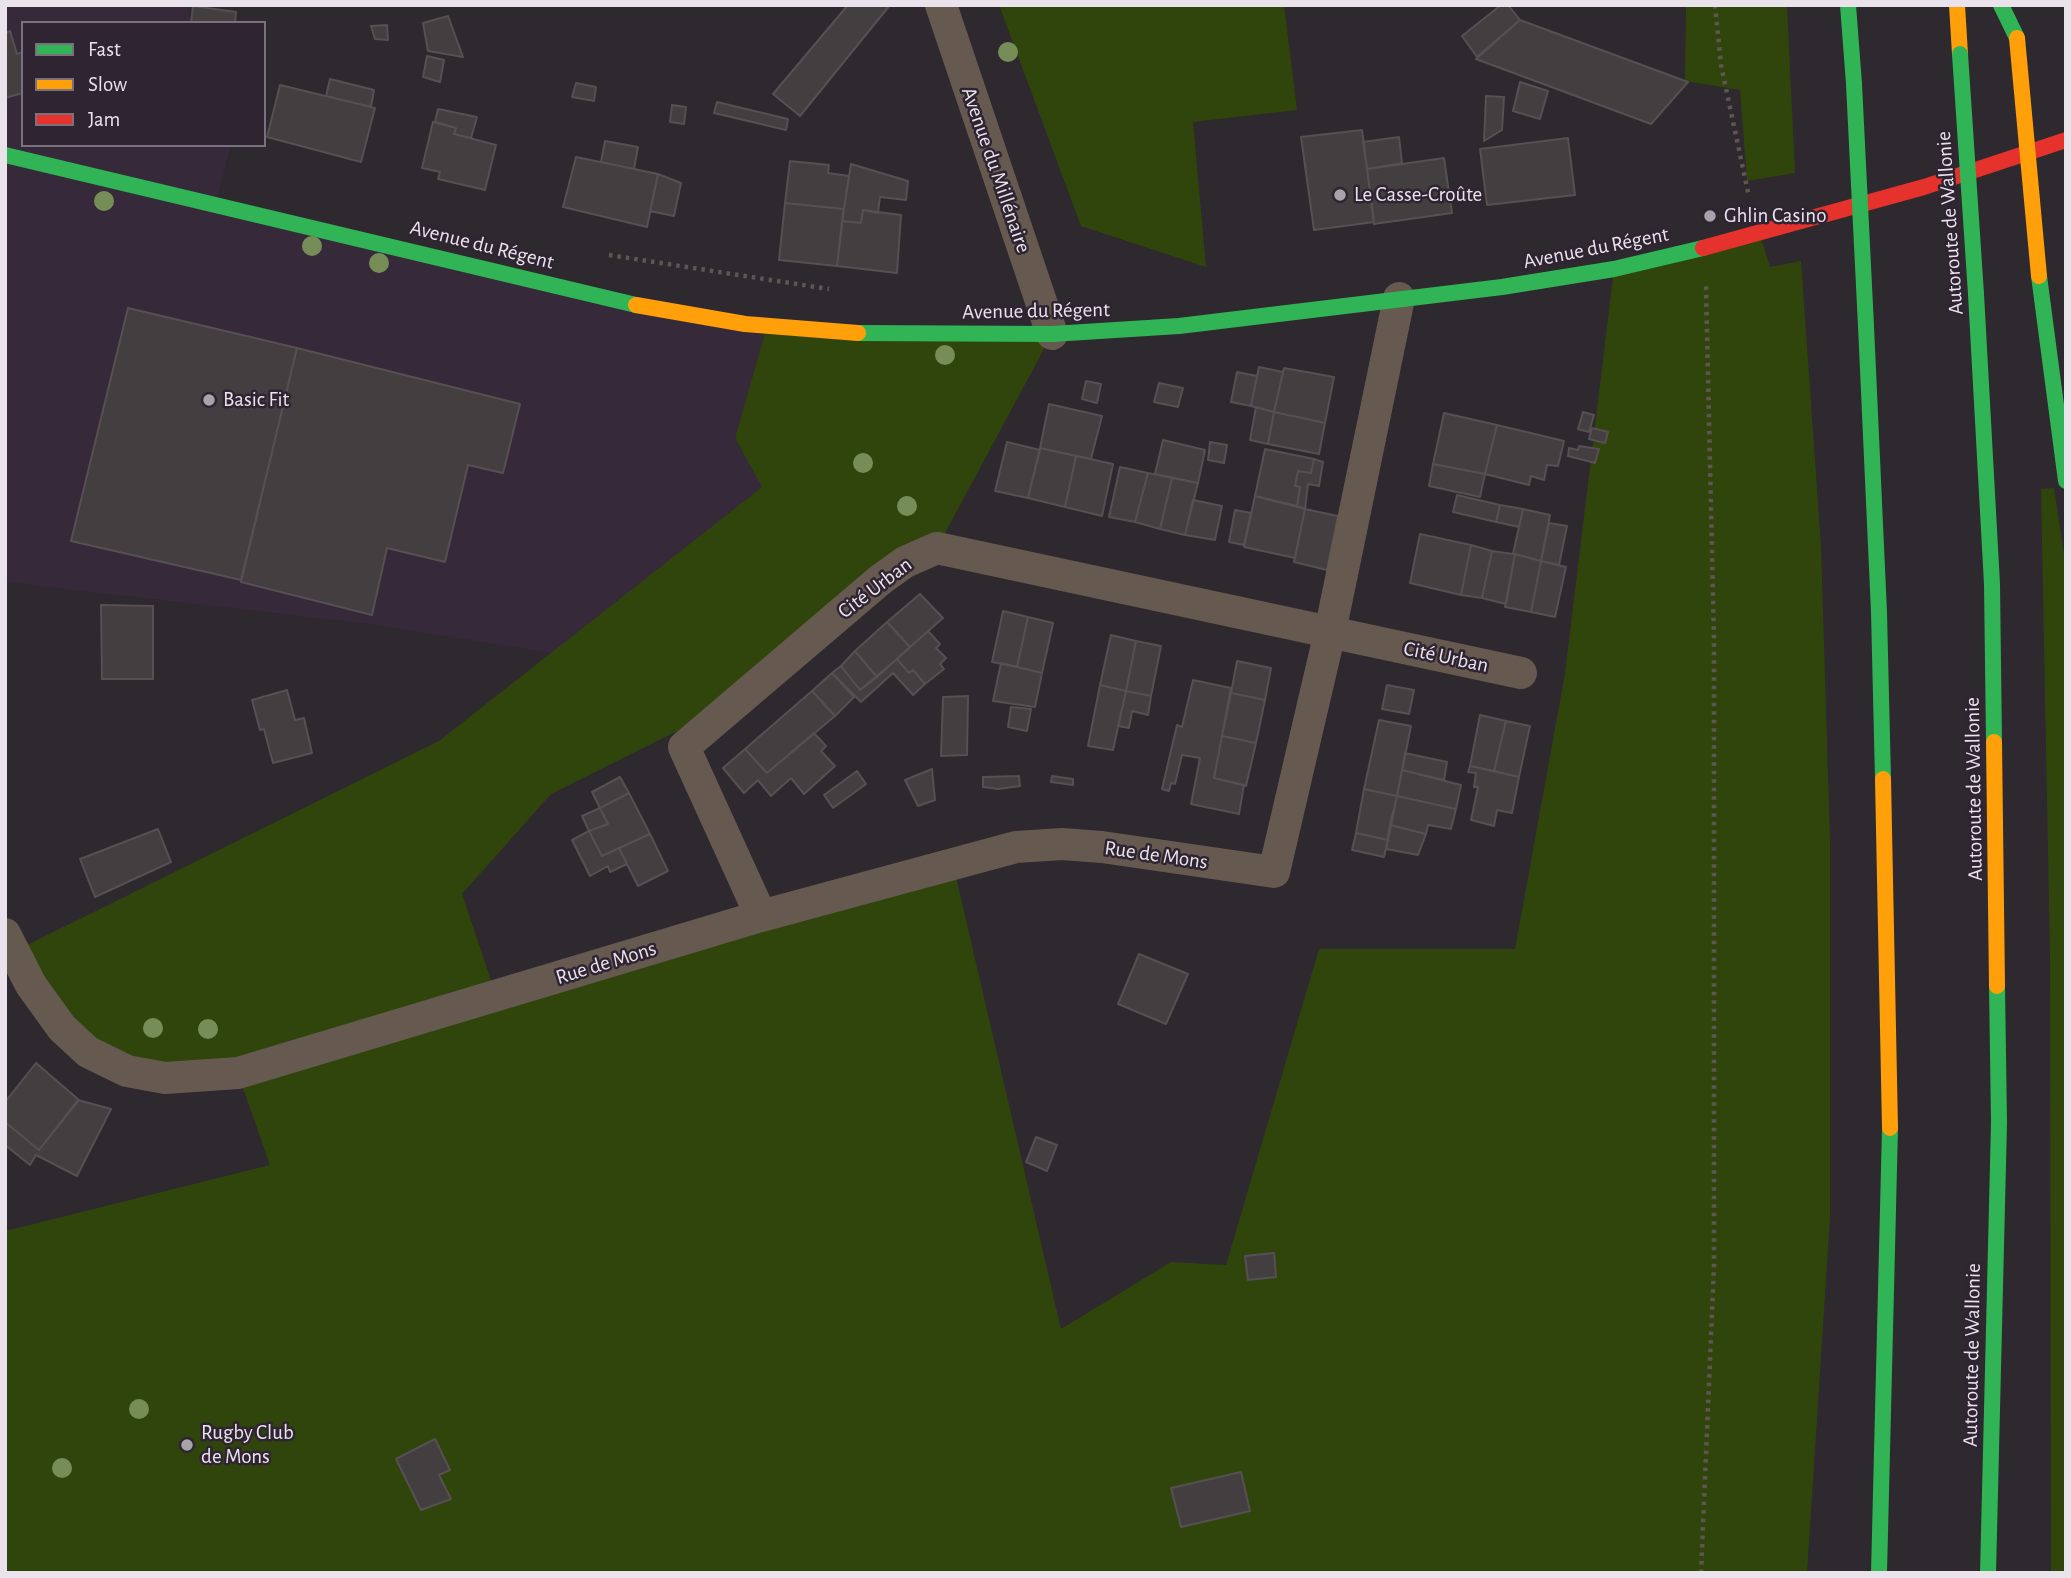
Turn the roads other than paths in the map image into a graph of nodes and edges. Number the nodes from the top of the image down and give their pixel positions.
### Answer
1 (941, 5) edge
2 (1848, 5) edge
3 (1957, 5) edge
4 (2001, 5) edge
5 (2066, 140) edge
6 (5, 155) edge
7 (1399, 298) junction
8 (1052, 334) junction
9 (2066, 481) edge
10 (1330, 632) junction
11 (1521, 673) dead end
12 (761, 916) junction
13 (5, 934) edge
14 (1880, 1573) edge
15 (1988, 1573) edge

1 - 8 street, Avenue du Millénaire
2 - 14 main road, bridge
3 - 15 main road, Autoroute de Wallonie, bridge
4 - 9 main road, bridge
5 - 7 main road, Avenue du Régent
6 - 8 main road, Avenue du Régent
7 - 8 main road, Avenue du Régent
7 - 10 street
10 - 11 street, Cité Urban
10 - 12 street, Rue de Mons
10 - 12 street, Cité Urban
12 - 13 street, Rue de Mons

